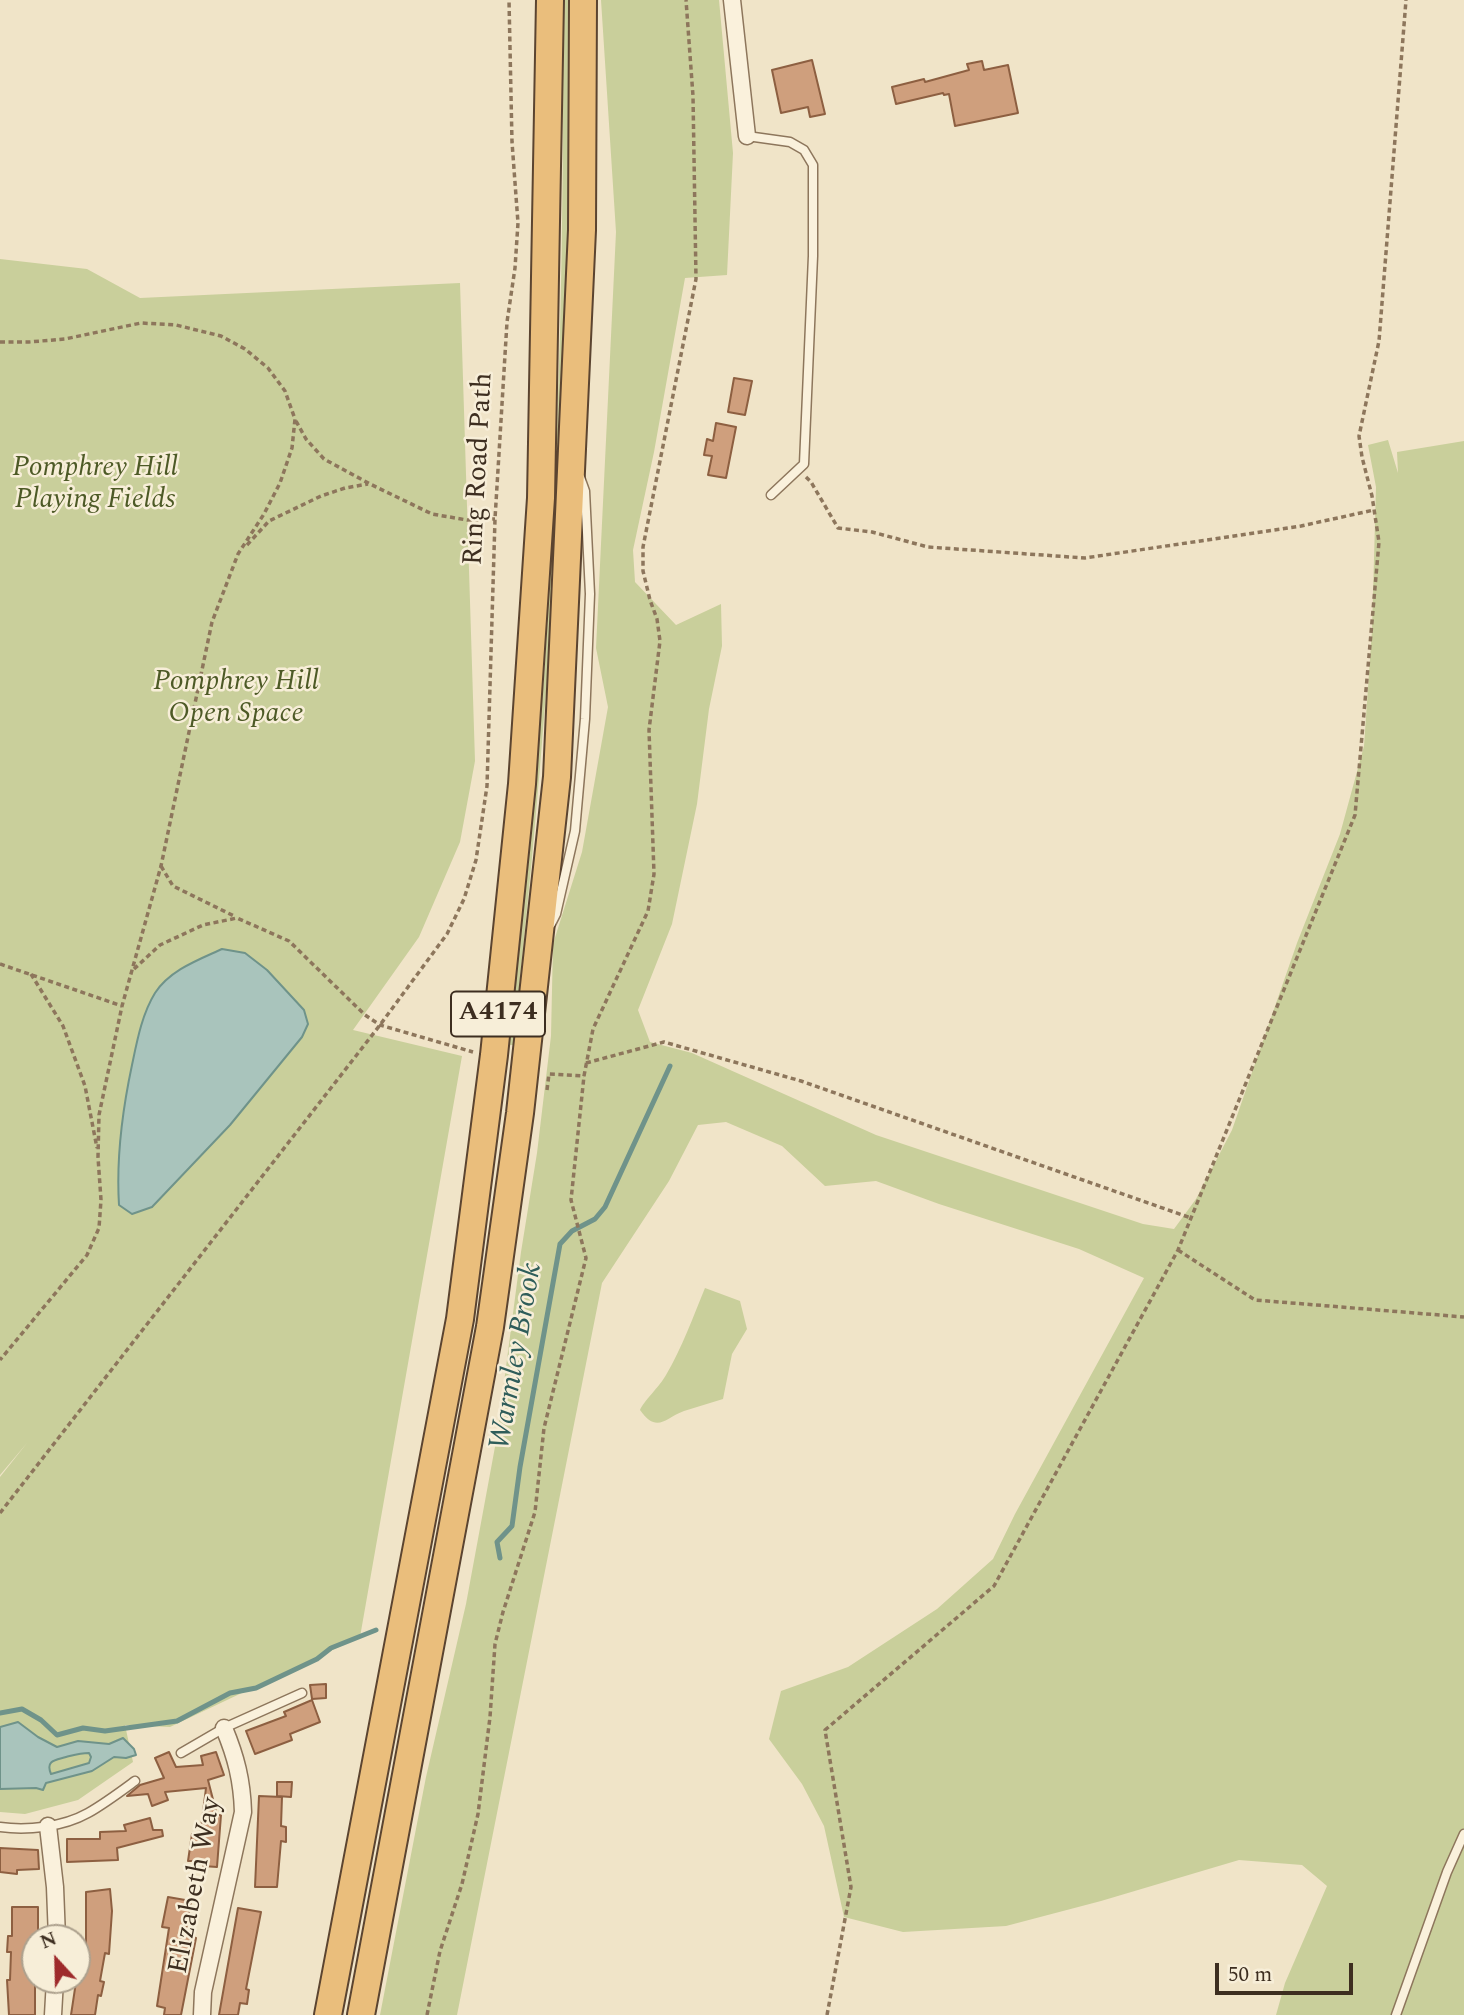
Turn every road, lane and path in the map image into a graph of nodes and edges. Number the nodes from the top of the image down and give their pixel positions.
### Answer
1 (509, 0) edge
2 (550, 0) edge
3 (583, 0) edge
4 (686, 0) edge
5 (732, 0) edge
6 (1406, 0) edge
7 (747, 136) joint
8 (0, 342) edge
9 (295, 419) junction
10 (798, 471) junction
11 (370, 484) junction
12 (771, 495) dead end
13 (1374, 510) junction
14 (495, 519) junction
15 (238, 554) junction
16 (161, 866) junction
17 (237, 918) junction
18 (0, 964) edge
19 (132, 971) junction
20 (32, 974) junction
21 (122, 1006) junction
22 (380, 1025) junction
23 (586, 1063) junction
24 (550, 1074) dead end
25 (584, 1076) junction
26 (98, 1157) junction
27 (1191, 1218) junction
28 (1178, 1250) junction
29 (1464, 1317) edge
30 (0, 1360) edge
31 (0, 1513) edge
32 (302, 1693) dead end
33 (224, 1728) junction
34 (181, 1753) dead end
35 (135, 1781) dead end
36 (48, 1826) junction
37 (0, 1827) edge
38 (1464, 1834) edge
39 (56, 1924) edge
40 (54, 1994) edge
41 (53, 2015) edge
42 (202, 2015) edge
43 (328, 2015) edge
44 (361, 2015) edge
45 (427, 2015) edge
46 (827, 2015) edge
47 (1395, 2015) edge

1 - 14 path, Ring Road Path
2 - 43 highway, A4174
3 - 44 highway, A4174
4 - 23 path
5 - 7 street
6 - 13 path
7 - 10 lane
8 - 9 path
9 - 11 path
9 - 15 path
10 - 12 lane
10 - 13 path
11 - 14 path
11 - 15 path
13 - 27 path
14 - 22 path, Ring Road Path
15 - 16 path
16 - 17 path
16 - 19 path
17 - 19 path
17 - 22 path
18 - 20 path
19 - 21 path
20 - 21 path
20 - 26 path
21 - 26 path
22 - 31 path, Ring Road Path
23 - 25 path
23 - 27 path
24 - 25 path
25 - 45 path
26 - 30 path
27 - 28 path
28 - 29 path
28 - 46 path
32 - 33 lane
33 - 34 lane
33 - 42 street, Elizabeth Way
35 - 36 lane
36 - 37 lane
36 - 39 street
38 - 47 lane
40 - 41 street

